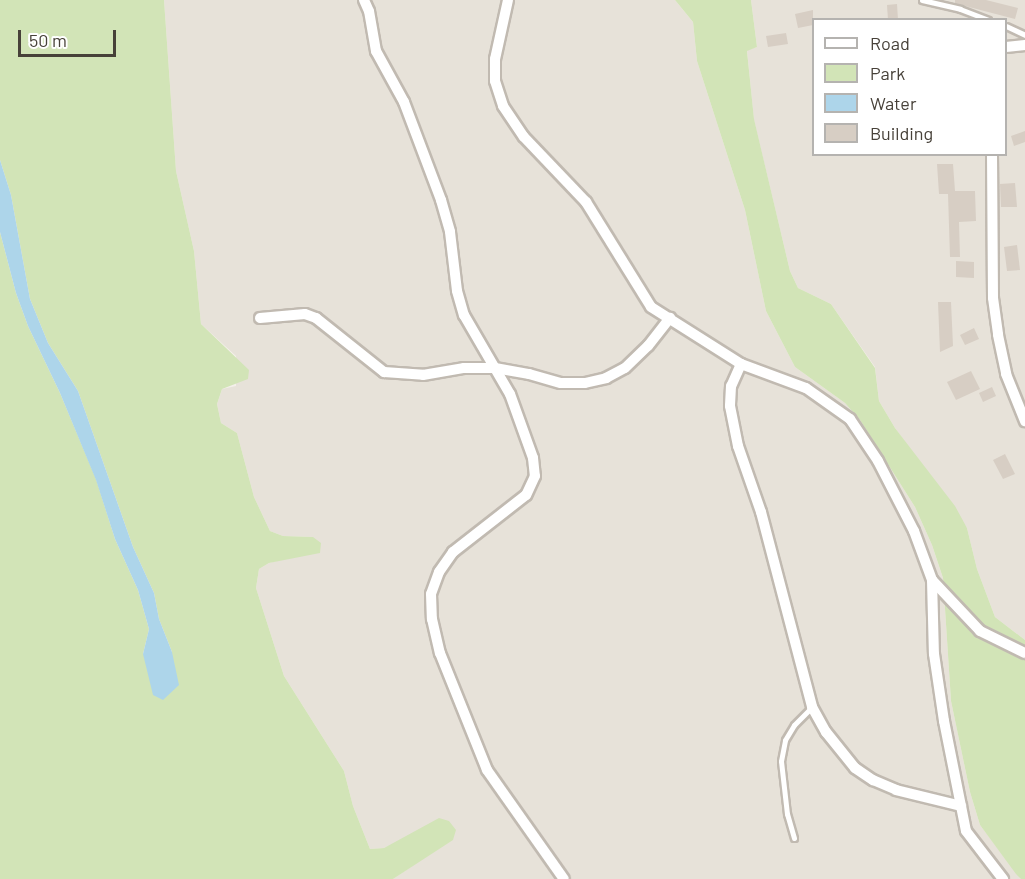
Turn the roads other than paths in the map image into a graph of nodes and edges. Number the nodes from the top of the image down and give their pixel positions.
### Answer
1 (364, 0) edge
2 (508, 0) edge
3 (922, 0) edge
4 (983, 18) edge
5 (1007, 27) edge
6 (1025, 35) edge
7 (1025, 45) edge
8 (1007, 47) edge
9 (992, 156) edge
10 (260, 318) dead end
11 (670, 318) junction
12 (741, 364) junction
13 (495, 368) junction
14 (1025, 421) edge
15 (932, 580) junction
16 (1025, 653) edge
17 (812, 707) junction
18 (961, 806) junction
19 (794, 838) dead end
20 (564, 879) edge
21 (1003, 879) edge

1 - 13 street
2 - 11 street
3 - 4 lane
5 - 6 lane
7 - 8 street
9 - 14 street
10 - 13 street
11 - 12 street
11 - 13 street
12 - 15 street
12 - 17 street
13 - 20 street
15 - 16 street
15 - 18 street
17 - 18 street
17 - 19 lane
18 - 21 street

